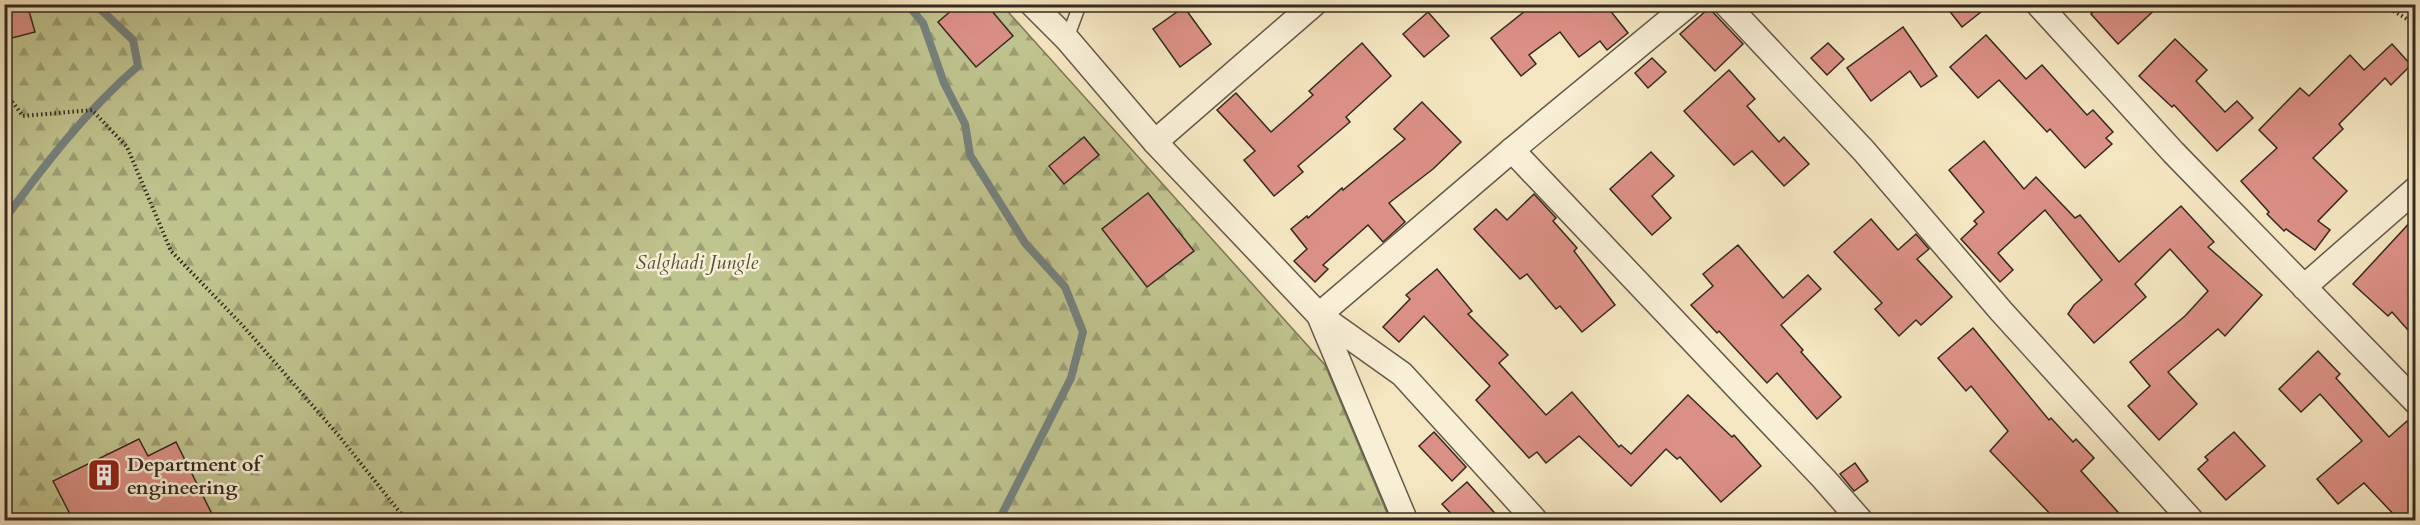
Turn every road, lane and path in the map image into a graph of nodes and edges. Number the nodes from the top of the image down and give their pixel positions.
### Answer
1 (1032, 4) edge
2 (1080, 4) edge
3 (1314, 4) edge
4 (1689, 4) edge
5 (1726, 4) edge
6 (2038, 4) edge
7 (2382, 4) edge
8 (2415, 29) edge
9 (1067, 39) junction
10 (4, 91) edge
11 (1155, 142) junction
12 (1512, 150) junction
13 (2415, 189) edge
14 (2304, 287) junction
15 (1319, 315) junction
16 (2415, 402) edge
17 (406, 520) edge
18 (1405, 520) edge
19 (1535, 520) edge
20 (1860, 520) edge
21 (2191, 520) edge

1 - 9 street
2 - 9 lane
3 - 11 street
4 - 12 street
5 - 21 street
6 - 14 street
7 - 8 path
9 - 11 street
10 - 17 path
11 - 15 street
12 - 15 street
12 - 20 street
13 - 14 street
14 - 16 street
15 - 18 street
15 - 19 street

